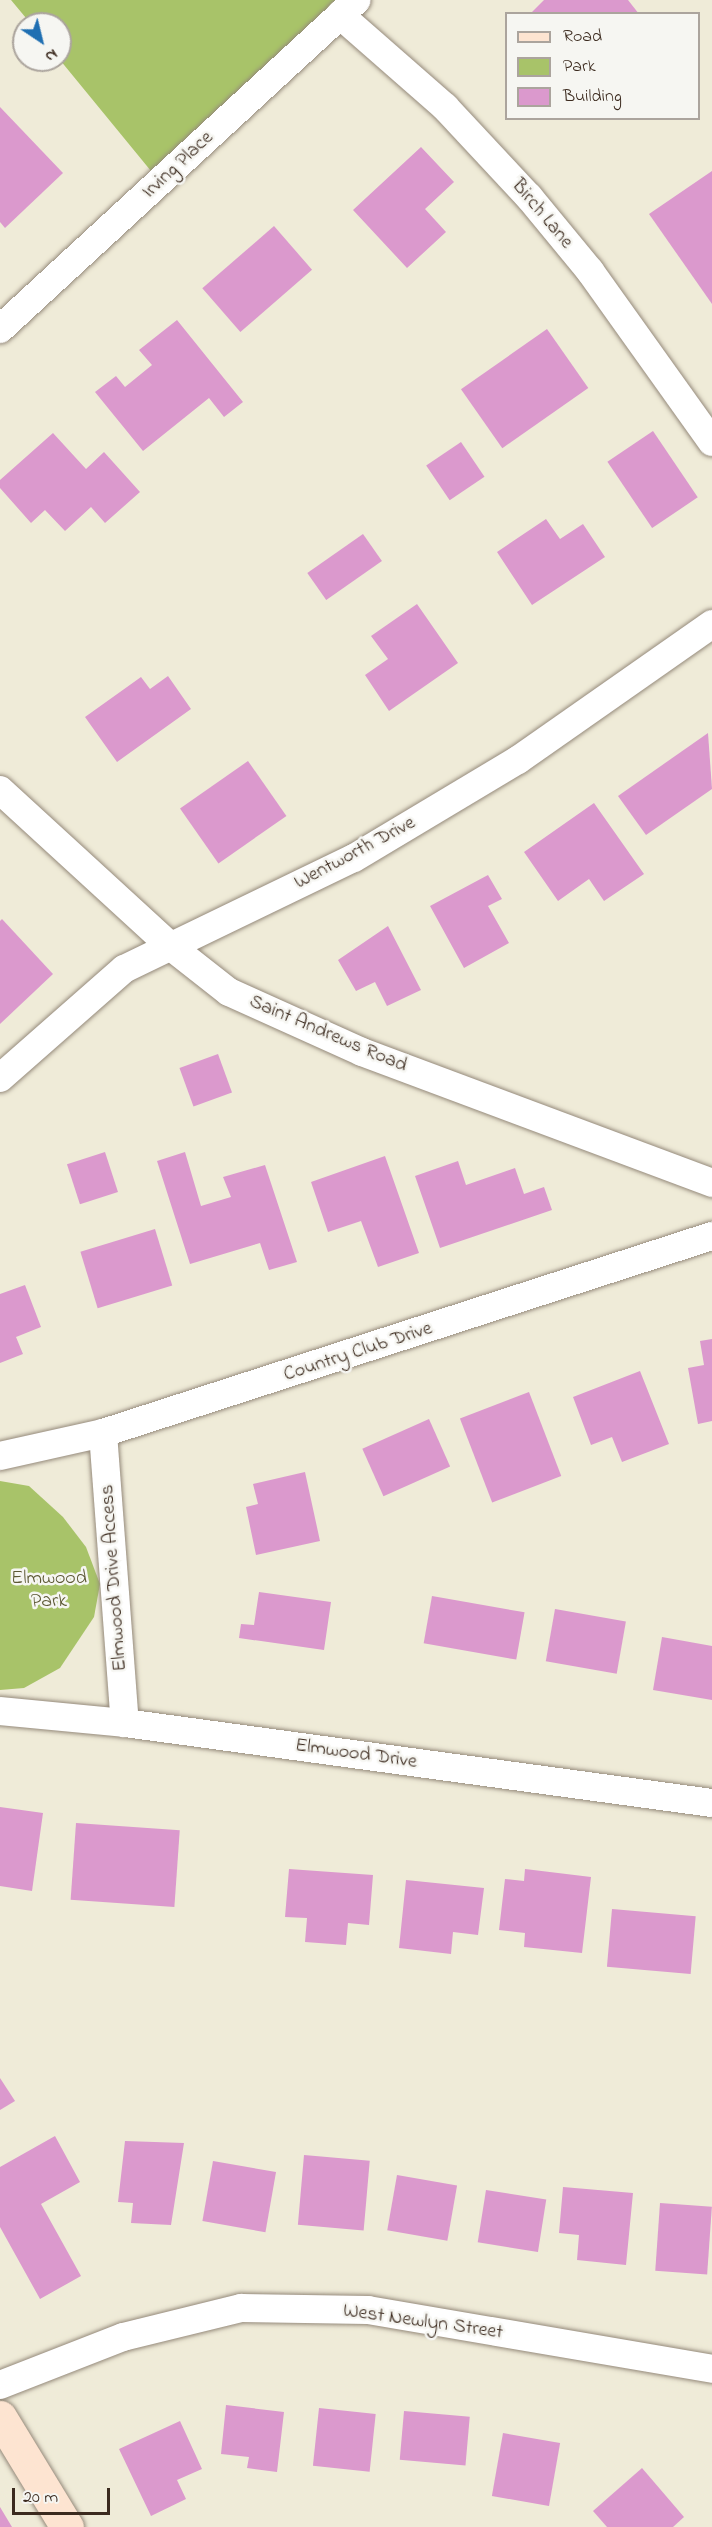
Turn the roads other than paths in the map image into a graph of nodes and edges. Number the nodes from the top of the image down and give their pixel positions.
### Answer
1 (348, 8) edge
2 (0, 329) edge
3 (712, 442) edge
4 (712, 624) edge
5 (0, 790) edge
6 (169, 945) junction
7 (0, 1078) edge
8 (712, 1184) edge
9 (712, 1236) edge
10 (103, 1433) junction
11 (0, 1456) edge
12 (0, 1711) edge
13 (125, 1723) junction
14 (712, 1803) edge
15 (711, 2372) edge
16 (0, 2385) edge
17 (0, 2417) edge
18 (67, 2527) edge

1 - 2 street, Irving Place
1 - 3 street, Birch Lane
4 - 6 street, Wentworth Drive
5 - 6 street, Saint Andrews Road
6 - 7 street, Wentworth Drive
6 - 8 street, Saint Andrews Road
9 - 10 street, Country Club Drive
10 - 11 street, Country Club Drive
10 - 13 street, Elmwood Drive Access
12 - 13 street, Elmwood Drive
13 - 14 street, Elmwood Drive
15 - 16 street, West Newlyn Street
17 - 18 main road

